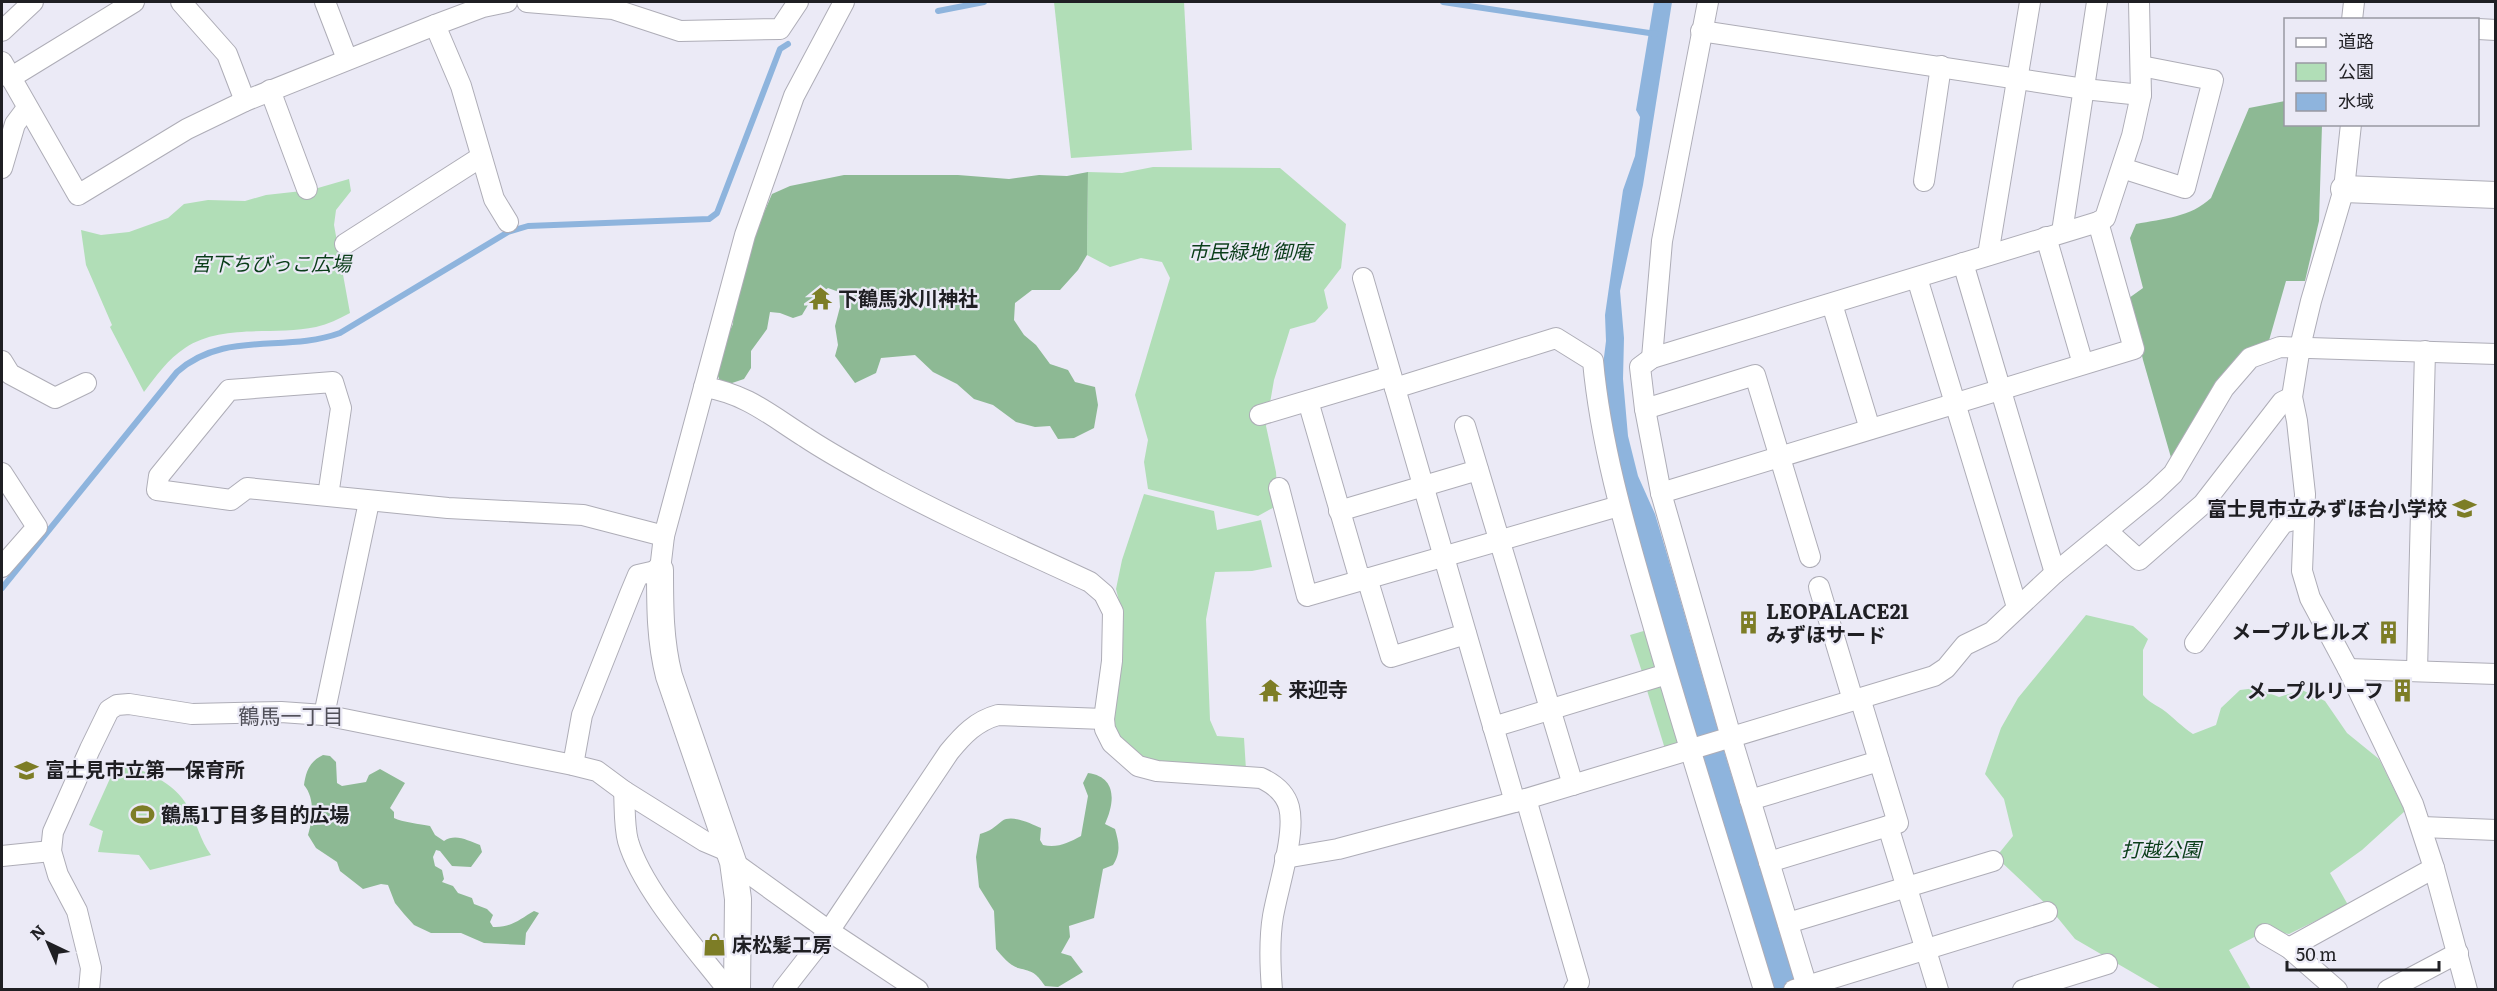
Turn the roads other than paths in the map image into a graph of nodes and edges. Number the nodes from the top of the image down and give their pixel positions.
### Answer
1 (33, 2) edge
2 (134, 2) edge
3 (181, 2) edge
4 (325, 2) edge
5 (507, 2) edge
6 (527, 2) edge
7 (798, 2) edge
8 (844, 2) edge
9 (1708, 2) edge
10 (2030, 2) edge
11 (2097, 2) edge
12 (2139, 2) edge
13 (2354, 2) edge
14 (2352, 18) edge
15 (435, 25) junction
16 (2479, 29) edge
17 (2496, 30) edge
18 (2, 31) edge
19 (1701, 31) junction
20 (347, 59) junction
21 (1941, 66) junction
22 (2141, 66) junction
23 (6, 70) edge
24 (2017, 77) junction
25 (2084, 89) junction
26 (270, 90) junction
27 (2141, 95) junction
28 (245, 101) junction
29 (27, 108) junction
30 (2351, 126) edge
31 (482, 157) junction
32 (2, 168) edge
33 (2122, 168) junction
34 (1924, 181) dead end
35 (307, 189) dead end
36 (2344, 189) junction
37 (2496, 195) edge
38 (508, 222) dead end
39 (2098, 222) junction
40 (2054, 235) junction
41 (345, 244) dead end
42 (1988, 255) junction
43 (1963, 263) junction
44 (1363, 278) dead end
45 (1917, 278) junction
46 (1832, 304) junction
47 (2300, 347) junction
48 (2425, 351) junction
49 (2496, 354) edge
50 (1652, 358) junction
51 (2, 361) edge
52 (2084, 364) junction
53 (1393, 382) junction
54 (86, 383) dead end
55 (705, 387) junction
56 (2001, 390) junction
57 (2292, 398) junction
58 (1308, 401) junction
59 (1955, 403) junction
60 (1645, 409) junction
61 (1260, 415) dead end
62 (1465, 426) dead end
63 (1870, 429) junction
64 (1779, 457) junction
65 (1478, 470) junction
66 (2, 473) edge
67 (1423, 486) junction
68 (1280, 488) dead end
69 (1661, 493) junction
70 (328, 496) junction
71 (369, 502) junction
72 (1619, 506) junction
73 (1339, 511) junction
74 (2304, 517) junction
75 (2108, 532) junction
76 (664, 536) junction
77 (1499, 540) junction
78 (1443, 556) junction
79 (1810, 557) dead end
80 (2, 567) edge
81 (660, 570) junction
82 (2055, 573) junction
83 (1363, 579) junction
84 (1819, 587) dead end
85 (2017, 607) junction
86 (1466, 634) junction
87 (2195, 643) dead end
88 (2348, 669) junction
89 (2417, 671) junction
90 (1667, 674) junction
91 (2496, 674) edge
92 (1857, 699) junction
93 (1550, 709) junction
94 (324, 715) junction
95 (1104, 719) junction
96 (1493, 727) junction
97 (1731, 737) junction
98 (1690, 751) junction
99 (1879, 761) junction
100 (573, 765) junction
101 (1573, 785) junction
102 (624, 791) junction
103 (1520, 800) junction
104 (1750, 800) junction
105 (1888, 826) junction
106 (2422, 827) junction
107 (2496, 830) edge
108 (51, 851) junction
109 (2, 856) edge
110 (732, 857) junction
111 (1285, 858) junction
112 (1993, 861) dead end
113 (1769, 862) junction
114 (2434, 868) junction
115 (1907, 887) junction
116 (2047, 912) dead end
117 (1788, 923) junction
118 (829, 931) junction
119 (2265, 934) dead end
120 (2289, 948) junction
121 (1926, 949) junction
122 (2458, 953) junction
123 (2107, 964) dead end
124 (1803, 988) edge
125 (89, 990) edge
126 (728, 990) edge
127 (737, 990) edge
128 (783, 990) edge
129 (918, 990) edge
130 (1272, 990) edge
131 (1574, 990) edge
132 (1764, 990) edge
133 (1938, 990) edge
134 (2023, 990) edge
135 (2337, 990) edge
136 (2388, 990) edge
137 (2467, 990) edge

1 - 18 street
2 - 23 street
3 - 28 street
4 - 20 street
5 - 15 street
6 - 7 street
8 - 55 street
9 - 19 street
10 - 24 street
11 - 25 street
12 - 22 street
13 - 14 street
15 - 20 street
15 - 31 street
16 - 17 street
19 - 21 street
19 - 50 street
20 - 26 street
21 - 24 street
21 - 34 street
22 - 27 street
22 - 33 street
23 - 29 street
24 - 25 street
24 - 42 street
25 - 27 street
25 - 40 street
26 - 28 street
26 - 35 street
27 - 33 street
28 - 29 street
29 - 32 street
30 - 36 street
31 - 38 street
31 - 41 street
33 - 39 street
36 - 37 street
36 - 47 street
39 - 40 street
39 - 52 street
40 - 42 street
40 - 52 street
42 - 43 street
43 - 45 street
43 - 56 street
44 - 53 street
45 - 46 street
45 - 59 street
46 - 50 street
46 - 63 street
47 - 48 street
47 - 57 street
47 - 75 street
48 - 49 street
48 - 89 street
50 - 60 street
51 - 54 street
52 - 56 street
53 - 58 street
53 - 67 street
53 - 72 street
55 - 76 street
55 - 95 street
56 - 59 street
56 - 82 street
57 - 74 street
57 - 75 street
58 - 61 street
58 - 73 street
59 - 63 street
59 - 85 street
60 - 64 street
60 - 69 street
62 - 65 street
63 - 64 street
64 - 69 street
64 - 79 street
65 - 67 street
65 - 77 street
66 - 80 street
67 - 73 street
67 - 78 street
68 - 83 street
69 - 97 street
70 - 70 street
70 - 71 street
71 - 76 street
71 - 94 street
72 - 77 street
72 - 90 street
73 - 83 street
74 - 87 street
74 - 88 street
75 - 82 street
76 - 81 street
77 - 78 street
77 - 93 street
78 - 83 street
78 - 86 street
81 - 100 street
81 - 110 street
82 - 85 street
83 - 86 street
84 - 92 street
85 - 92 street
86 - 96 street
88 - 89 street
88 - 106 street
89 - 91 street
90 - 93 street
90 - 98 street
92 - 97 street
92 - 99 street
93 - 96 street
93 - 101 street
94 - 100 street
94 - 108 street
95 - 111 street
95 - 118 street
96 - 103 street
97 - 98 street
97 - 104 street
98 - 101 street
98 - 132 street
99 - 104 street
99 - 105 street
100 - 102 street
101 - 103 street
102 - 110 street
102 - 126 street
103 - 111 street
103 - 131 street
104 - 113 street
105 - 113 street
105 - 115 street
106 - 107 street
106 - 114 street
108 - 109 street
108 - 125 street
110 - 118 street
110 - 127 street
111 - 130 street
112 - 115 street
113 - 117 street
114 - 120 street
114 - 122 street
115 - 117 street
115 - 121 street
116 - 121 street
117 - 124 street
118 - 128 street
118 - 129 street
119 - 120 street
120 - 135 street
121 - 124 street
121 - 133 street
122 - 136 street
122 - 137 street
123 - 134 street

